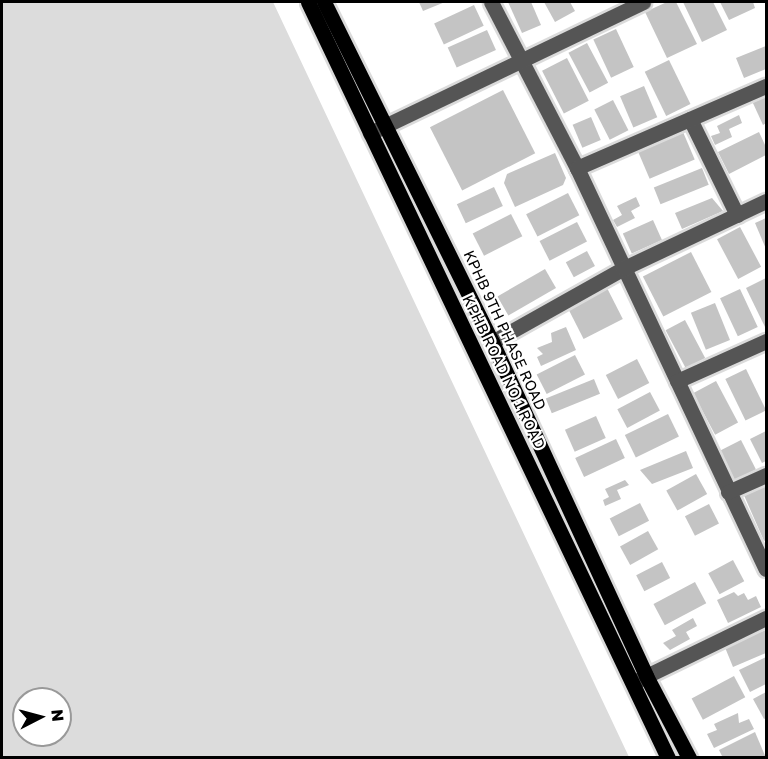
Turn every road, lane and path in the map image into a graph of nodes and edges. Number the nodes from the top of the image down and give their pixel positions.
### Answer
1 (491, 2) edge
2 (643, 2) edge
3 (317, 3) edge
4 (520, 60) junction
5 (766, 86) edge
6 (690, 119) junction
7 (386, 125) junction
8 (370, 133) junction
9 (577, 168) junction
10 (766, 201) edge
11 (737, 215) junction
12 (624, 268) junction
13 (766, 341) edge
14 (492, 342) junction
15 (677, 381) junction
16 (766, 475) edge
17 (728, 492) junction
18 (766, 569) edge
19 (766, 618) edge
20 (640, 679) junction
21 (668, 758) edge
22 (689, 758) edge

1 - 4 street
2 - 4 street
3 - 7 main road, KPHB 9TH PHASE ROAD
3 - 8 main road, KPHB ROAD NO 1 ROAD
4 - 7 street
4 - 9 street
5 - 6 street
6 - 9 street
6 - 11 street
7 - 8 street
7 - 14 main road, KPHB 9TH PHASE ROAD
8 - 20 main road, KPHB ROAD NO 1 ROAD
9 - 12 street
10 - 11 street
11 - 12 street
12 - 14 street
12 - 15 street
13 - 15 street
14 - 20 main road, KPHB 9TH PHASE ROAD
15 - 17 street
16 - 17 street
17 - 18 street
19 - 20 street
20 - 21 main road, KPHB ROAD NO 1 ROAD
20 - 22 main road, KPHB ROAD NO 1 ROAD

